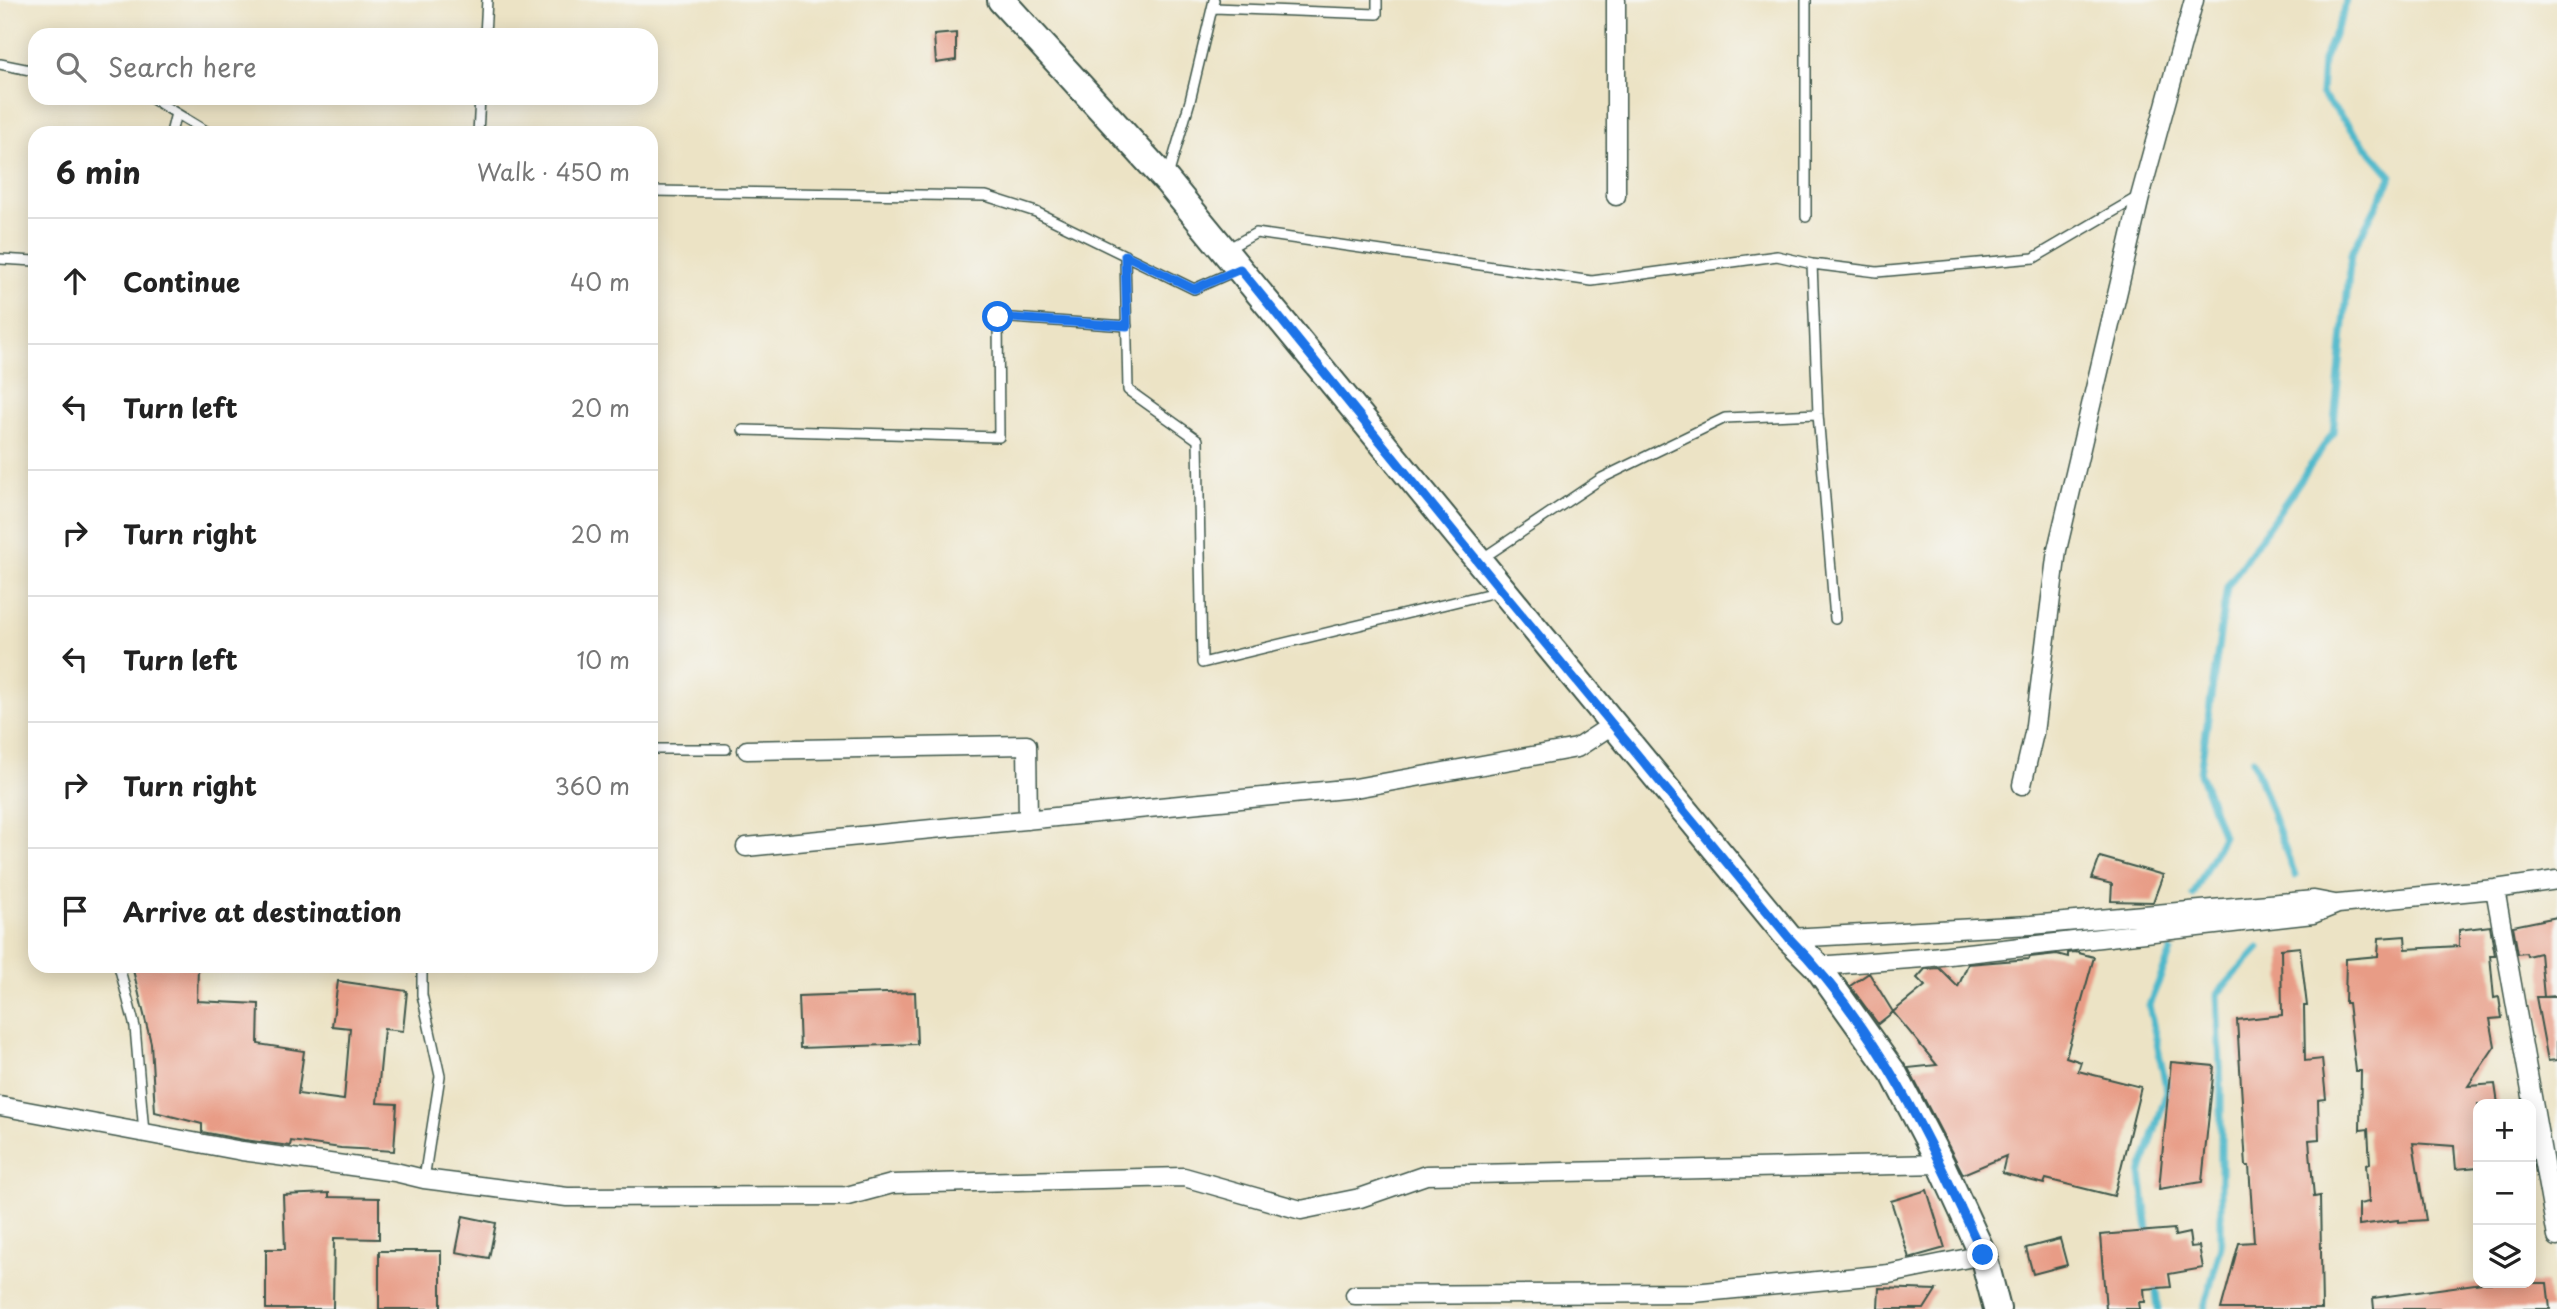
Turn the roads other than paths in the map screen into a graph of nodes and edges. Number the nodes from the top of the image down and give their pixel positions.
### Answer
1 (487, 0) edge
2 (1001, 0) edge
3 (1377, 0) edge
4 (1616, 0) edge
5 (1806, 0) edge
6 (2194, 0) edge
7 (1214, 4) edge
8 (485, 28) edge
9 (0, 64) edge
10 (28, 70) edge
11 (163, 105) edge
12 (480, 105) edge
13 (176, 113) junction
14 (173, 126) edge
15 (197, 126) edge
16 (478, 126) edge
17 (1167, 181) junction
18 (658, 191) edge
19 (1616, 196) dead end
20 (2140, 197) junction
21 (1807, 217) dead end
22 (1125, 255) junction
23 (0, 259) edge
24 (1232, 260) junction
25 (28, 261) edge
26 (1812, 264) junction
27 (1127, 326) junction
28 (1818, 414) junction
29 (743, 430) dead end
30 (1478, 562) junction
31 (1502, 591) junction
32 (1835, 619) dead end
33 (1612, 725) junction
34 (658, 749) edge
35 (726, 749) dead end
36 (747, 750) dead end
37 (2022, 785) dead end
38 (1028, 820) junction
39 (746, 847) dead end
40 (2557, 880) edge
41 (2495, 889) junction
42 (2338, 904) junction
43 (1789, 938) junction
44 (1817, 966) junction
45 (120, 973) edge
46 (422, 973) edge
47 (0, 1107) edge
48 (144, 1134) junction
49 (1941, 1164) junction
50 (424, 1179) junction
51 (2557, 1237) edge
52 (1983, 1255) junction
53 (1356, 1296) dead end
54 (1997, 1309) edge

1 - 8 lane
2 - 17 main road
3 - 7 lane
4 - 19 street
5 - 21 lane
6 - 20 street
7 - 17 lane
9 - 10 lane
11 - 13 lane
12 - 16 lane
13 - 14 lane
13 - 15 lane
17 - 24 main road
18 - 22 lane
20 - 26 lane
20 - 37 street
22 - 24 lane
22 - 27 lane
23 - 25 lane
24 - 26 lane
24 - 30 main road
26 - 28 lane
27 - 29 lane
27 - 31 lane
28 - 30 lane
28 - 32 lane
30 - 31 main road
31 - 33 main road
33 - 38 street
33 - 43 main road
34 - 35 lane
36 - 38 street
38 - 39 street
40 - 41 street
41 - 42 street
41 - 51 street
42 - 43 street
42 - 44 street
43 - 44 main road
44 - 49 main road
45 - 48 lane
46 - 50 lane
47 - 48 street
48 - 50 street
49 - 50 street
49 - 52 main road
52 - 53 street
52 - 54 main road

